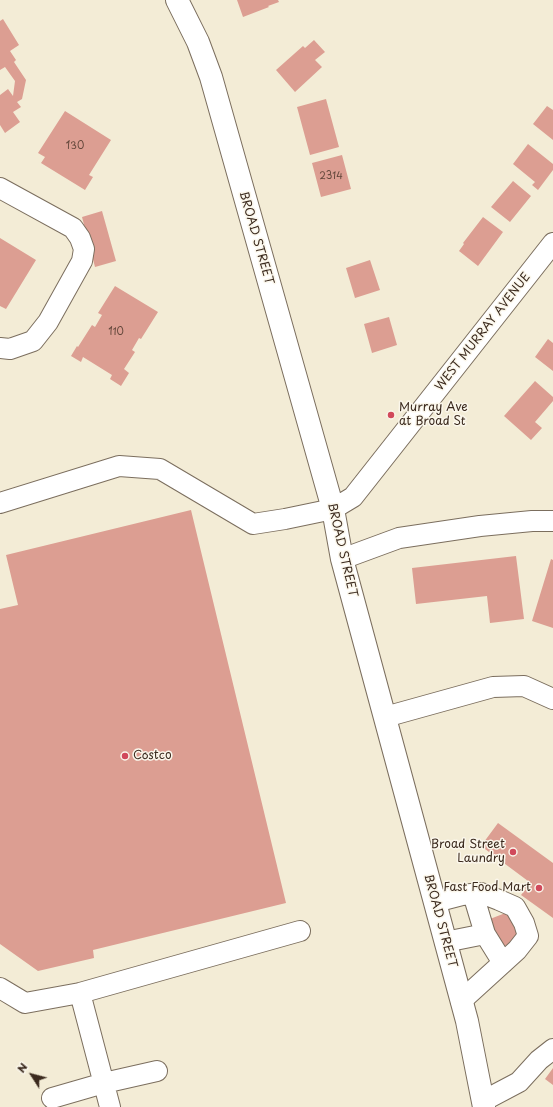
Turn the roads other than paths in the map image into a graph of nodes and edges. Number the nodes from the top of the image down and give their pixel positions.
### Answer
1 (177, 0) edge
2 (0, 188) edge
3 (553, 243) edge
4 (0, 348) edge
5 (0, 503) edge
6 (333, 509) junction
7 (553, 521) edge
8 (342, 559) junction
9 (553, 699) edge
10 (385, 717) junction
11 (473, 894) junction
12 (435, 902) junction
13 (300, 931) dead end
14 (485, 934) junction
15 (445, 942) junction
16 (503, 963) junction
17 (0, 988) edge
18 (80, 993) junction
19 (462, 1001) junction
20 (553, 1049) edge
21 (157, 1071) dead end
22 (104, 1083) junction
23 (52, 1098) dead end
24 (484, 1104) edge
25 (110, 1107) edge

1 - 6 main road, BROAD STREET
2 - 4 street
3 - 6 street, WEST MURRAY AVENUE
5 - 6 street, WEST MURRAY AVENUE
6 - 8 main road, BROAD STREET
7 - 8 street
8 - 10 main road, BROAD STREET
9 - 10 street
10 - 12 main road, BROAD STREET
11 - 12 street
11 - 14 street
11 - 16 street
12 - 15 main road, BROAD STREET
13 - 18 street
14 - 15 street
14 - 16 street
15 - 19 main road, BROAD STREET
16 - 19 street
17 - 18 street
18 - 22 street
19 - 24 main road, BROAD STREET
20 - 24 street
21 - 22 street
22 - 23 street
22 - 25 street

